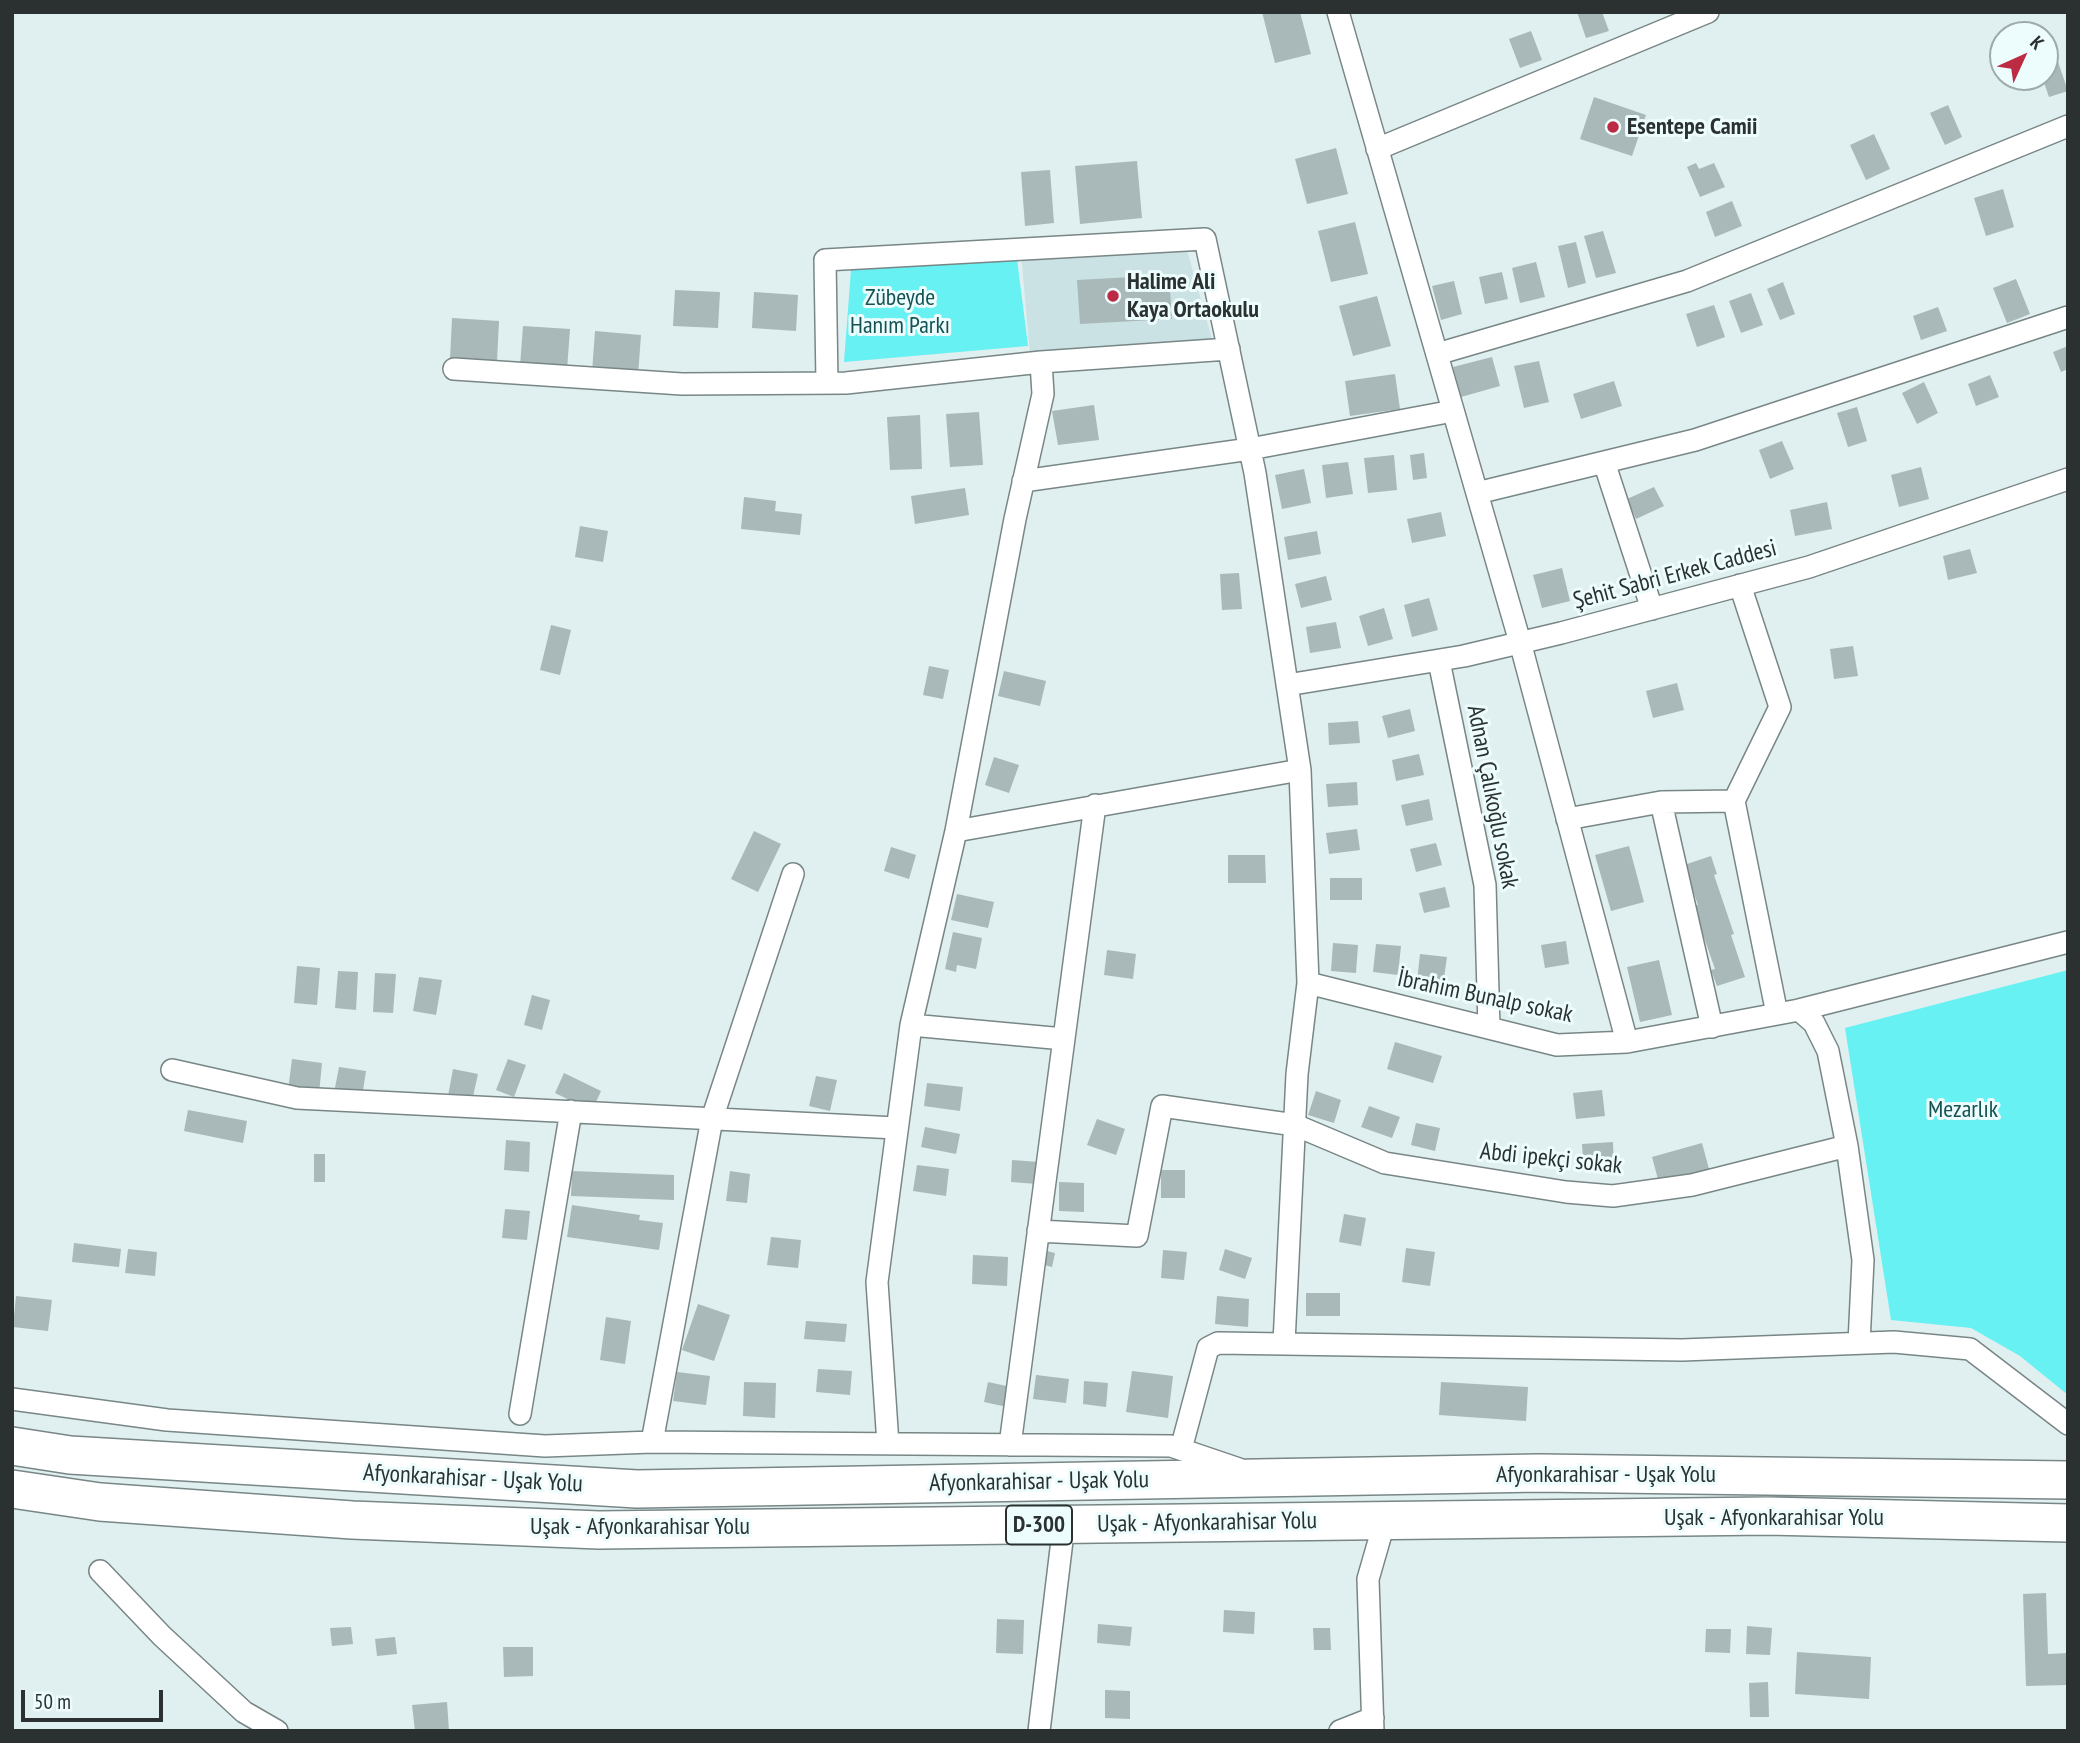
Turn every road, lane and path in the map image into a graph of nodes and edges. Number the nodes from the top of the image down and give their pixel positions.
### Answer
1 (1338, 12) edge
2 (1709, 12) edge
3 (2068, 126) edge
4 (1377, 149) junction
5 (2068, 317) edge
6 (1229, 349) junction
7 (1437, 354) junction
8 (1041, 362) junction
9 (454, 369) dead end
10 (827, 383) junction
11 (1453, 411) junction
12 (1250, 449) junction
13 (1604, 462) junction
14 (2068, 479) edge
15 (1023, 481) junction
16 (1477, 494) junction
17 (1740, 585) junction
18 (1652, 609) junction
19 (1520, 642) junction
20 (1439, 660) junction
21 (1287, 685) junction
22 (1300, 770) junction
23 (1734, 801) junction
24 (1661, 802) junction
25 (1095, 805) junction
26 (1567, 819) junction
27 (956, 831) junction
28 (793, 874) dead end
29 (2068, 942) edge
30 (1308, 983) junction
31 (1799, 1010) junction
32 (1777, 1014) junction
33 (911, 1025) junction
34 (1712, 1027) junction
35 (1489, 1028) junction
36 (1064, 1039) junction
37 (1627, 1042) junction
38 (172, 1070) dead end
39 (571, 1111) junction
40 (712, 1119) junction
41 (1295, 1125) junction
42 (896, 1128) junction
43 (1847, 1146) junction
44 (1038, 1231) junction
45 (1284, 1343) junction
46 (1859, 1343) junction
47 (12, 1399) edge
48 (520, 1414) dead end
49 (2068, 1423) edge
50 (652, 1442) junction
51 (888, 1444) junction
52 (1010, 1445) junction
53 (12, 1446) edge
54 (1181, 1449) junction
55 (1264, 1478) junction
56 (2068, 1480) edge
57 (12, 1489) edge
58 (1385, 1520) junction
59 (2068, 1523) edge
60 (1064, 1524) junction
61 (100, 1571) dead end
62 (1373, 1724) edge
63 (277, 1731) edge
64 (1039, 1731) edge
65 (1340, 1731) edge

1 - 4 street
2 - 4 street
3 - 7 street
4 - 7 street
5 - 13 street
6 - 8 street
6 - 10 street
6 - 12 street
7 - 11 street
8 - 10 street
8 - 15 street
9 - 10 street
11 - 12 street
11 - 16 street
12 - 15 street
12 - 21 street
13 - 16 street
13 - 18 street
14 - 17 street, Şehit Sabri Erkek Caddesi
15 - 27 street
16 - 19 street
17 - 18 street, Şehit Sabri Erkek Caddesi
17 - 23 street
18 - 19 street, Şehit Sabri Erkek Caddesi
19 - 20 street, Şehit Sabri Erkek Caddesi
19 - 26 street
20 - 21 street, Şehit Sabri Erkek Caddesi
20 - 35 street, Adnan Çalıkoğlu sokak
21 - 22 street
22 - 25 street
22 - 30 street
23 - 24 street
23 - 32 street
24 - 26 street
24 - 34 street
25 - 27 street
25 - 36 street
26 - 37 street
27 - 33 street
28 - 40 street
29 - 31 street, İbrahim Bunalp sokak
30 - 35 street, İbrahim Bunalp sokak
30 - 41 street
31 - 32 street, İbrahim Bunalp sokak
31 - 43 street
32 - 34 street, İbrahim Bunalp sokak
33 - 36 street
33 - 42 street
34 - 37 street, İbrahim Bunalp sokak
35 - 37 street, İbrahim Bunalp sokak
36 - 44 street
38 - 39 street
39 - 40 street
39 - 48 street
40 - 42 street
40 - 50 street
41 - 43 street, Abdi ipekçi sokak
41 - 44 street, Abdi ipekçi sokak
41 - 45 street
42 - 51 street
43 - 46 street
44 - 52 street
45 - 46 street
45 - 54 street
46 - 49 street
47 - 50 street
50 - 51 street
51 - 52 street
52 - 54 street
53 - 55 highway, Afyonkarahisar - Uşak Yolu / D-300
54 - 55 street
55 - 56 highway, Afyonkarahisar - Uşak Yolu / D-300
57 - 60 highway, Uşak - Afyonkarahisar Yolu / D-300
58 - 59 highway, Uşak - Afyonkarahisar Yolu / D-300
58 - 60 highway, Uşak - Afyonkarahisar Yolu / D-300
58 - 62 street
60 - 64 street
61 - 63 street
62 - 65 street

